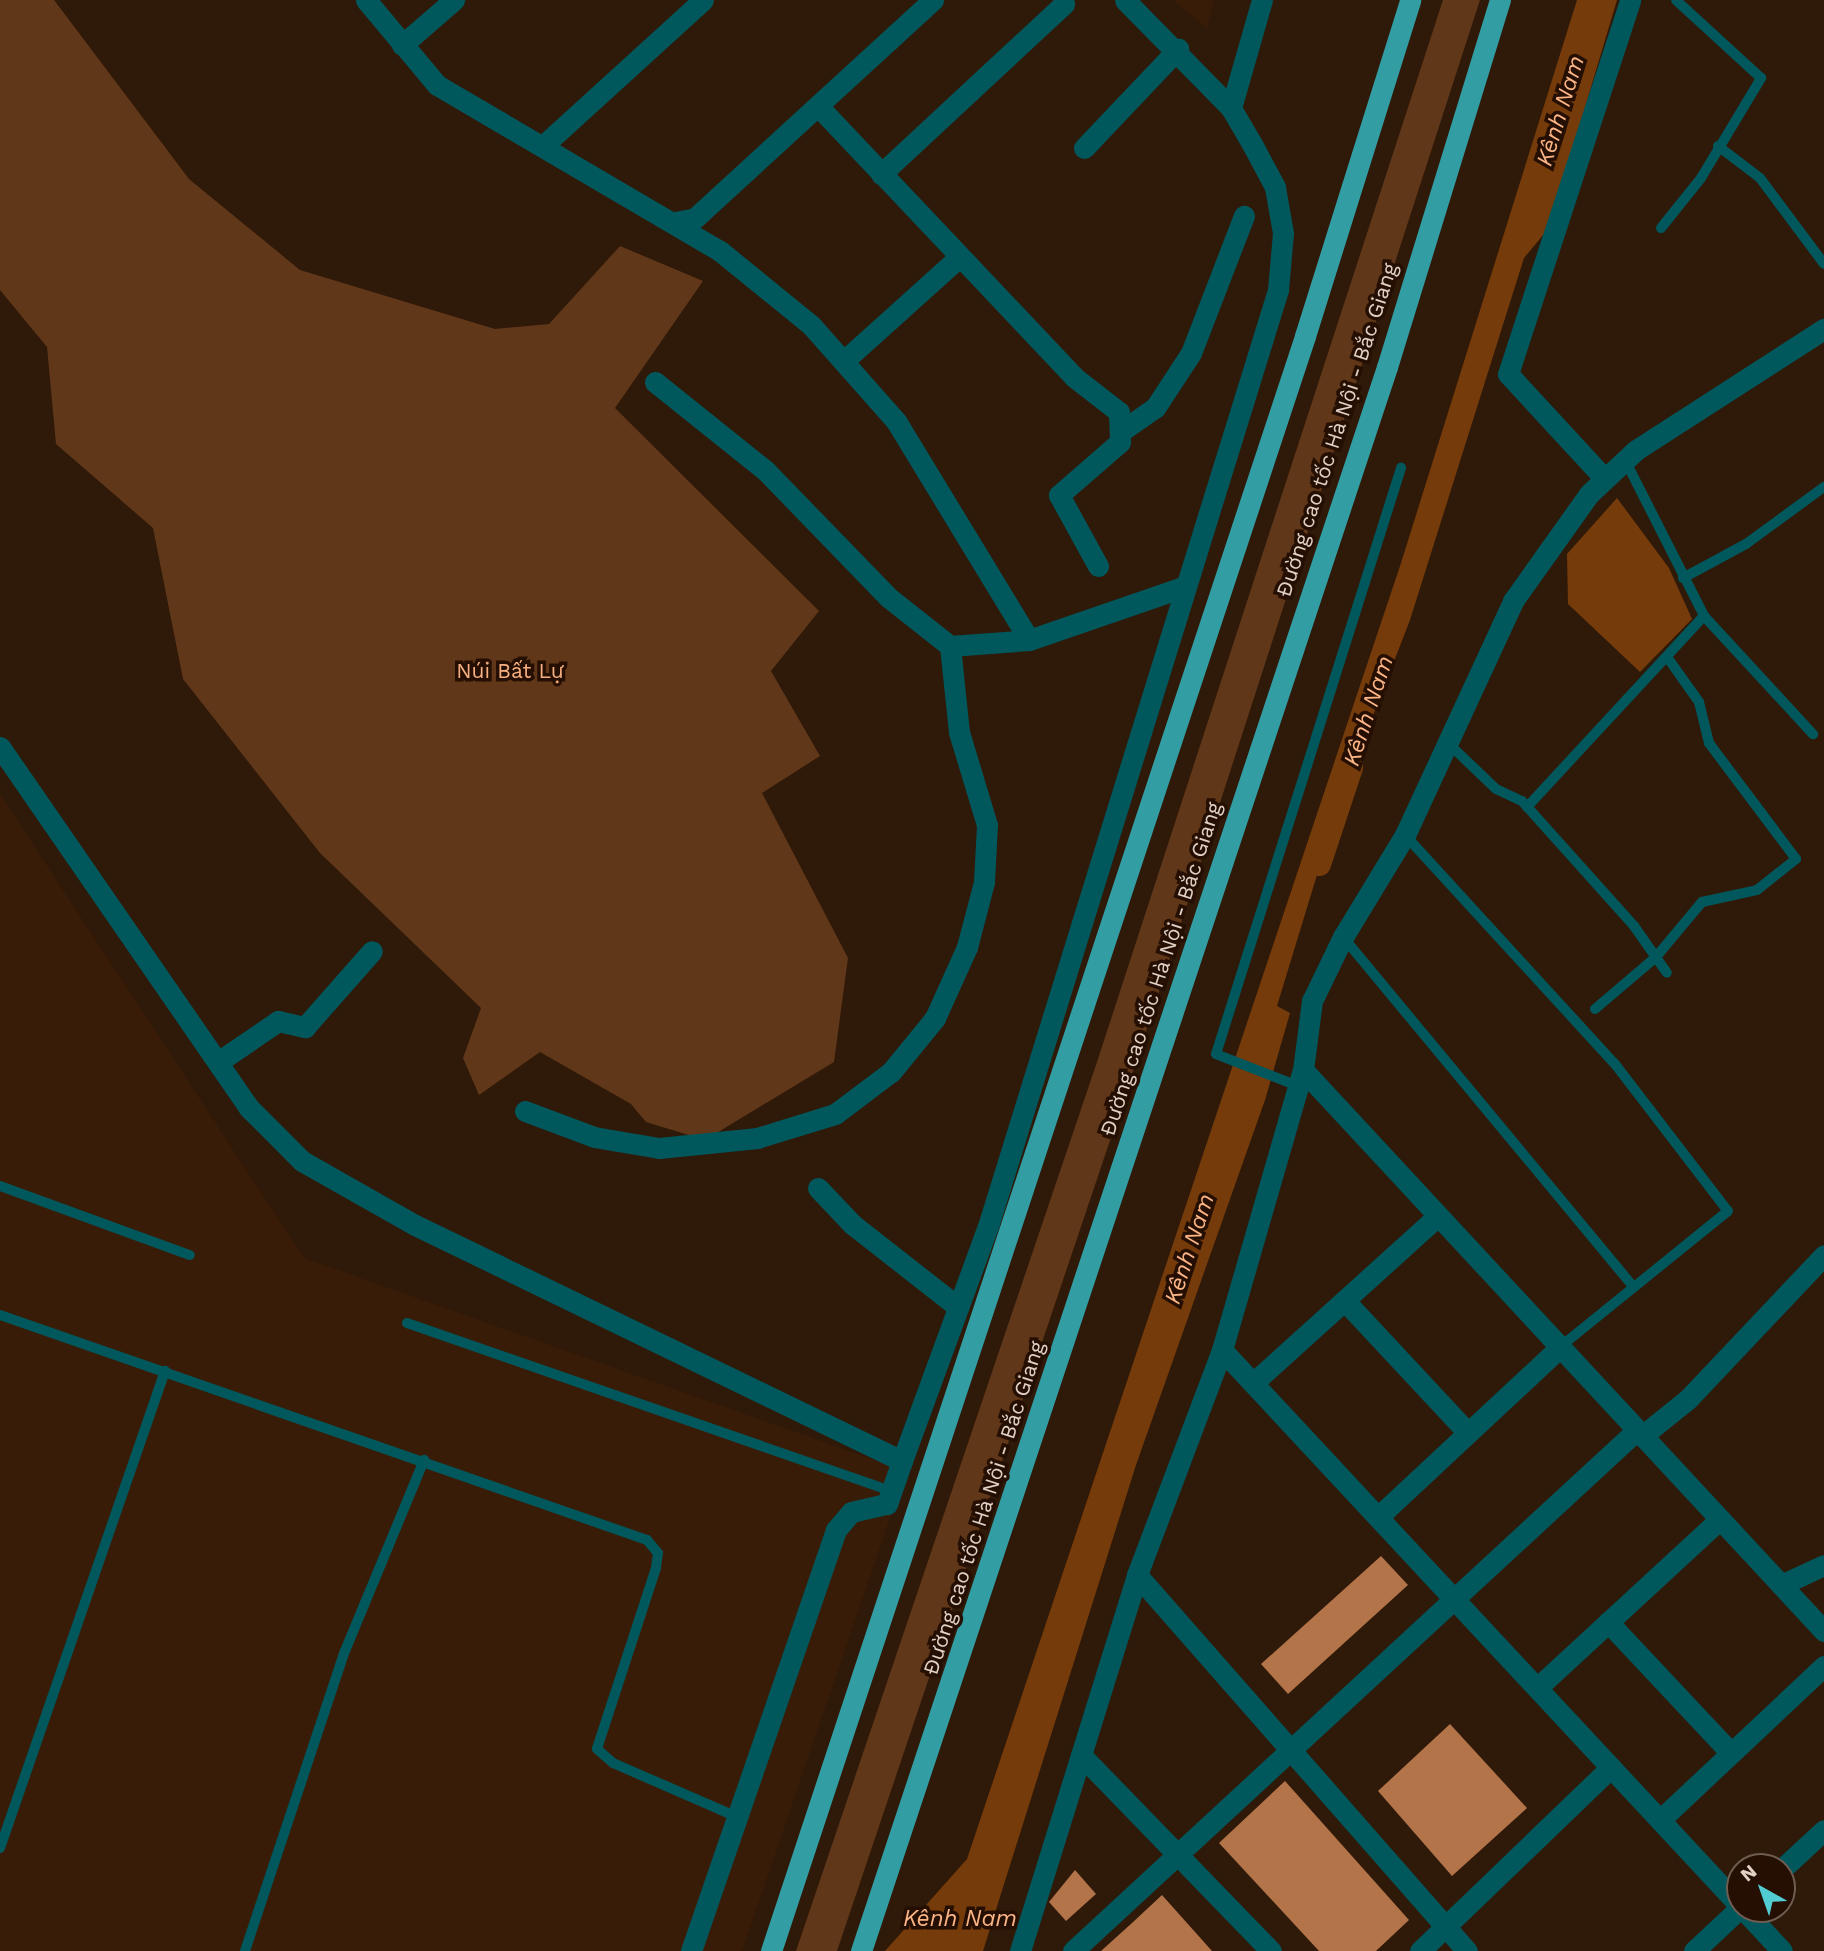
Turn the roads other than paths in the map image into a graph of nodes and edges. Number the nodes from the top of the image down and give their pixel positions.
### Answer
1 (366, 0) edge
2 (454, 0) edge
3 (703, 0) edge
4 (933, 0) edge
5 (1125, 0) edge
6 (1262, 0) edge
7 (1410, 0) edge
8 (1500, 0) edge
9 (1630, 0) edge
10 (1676, 0) edge
11 (1064, 4) dead end
12 (402, 45) junction
13 (1178, 49) junction
14 (818, 106) junction
15 (1231, 108) junction
16 (546, 143) junction
17 (1718, 146) junction
18 (1084, 148) dead end
19 (881, 174) junction
20 (1244, 216) dead end
21 (675, 222) junction
22 (1661, 228) dead end
23 (958, 258) junction
24 (1824, 264) edge
25 (1824, 329) edge
26 (846, 359) junction
27 (654, 382) dead end
28 (1123, 430) junction
29 (1625, 460) junction
30 (1401, 468) dead end
31 (1605, 479) junction
32 (1824, 487) edge
33 (1098, 566) dead end
34 (1683, 578) junction
35 (1186, 586) junction
36 (1704, 616) junction
37 (1029, 640) junction
38 (950, 646) junction
39 (1667, 657) junction
40 (1813, 734) dead end
41 (1448, 743) junction
42 (0, 747) edge
43 (1527, 807) junction
44 (1405, 835) junction
45 (1343, 937) junction
46 (372, 951) dead end
47 (1656, 957) junction
48 (1667, 973) dead end
49 (1595, 1009) dead end
50 (218, 1062) junction
51 (1300, 1078) junction
52 (525, 1111) dead end
53 (0, 1186) edge
54 (818, 1188) dead end
55 (1438, 1216) junction
56 (190, 1255) dead end
57 (1824, 1255) edge
58 (1633, 1287) junction
59 (1345, 1301) junction
60 (958, 1307) junction
61 (0, 1315) edge
62 (407, 1323) dead end
63 (1560, 1347) junction
64 (1222, 1350) junction
65 (166, 1371) junction
66 (1253, 1383) junction
67 (1468, 1433) junction
68 (1640, 1433) junction
69 (424, 1460) junction
70 (902, 1461) junction
71 (895, 1493) junction
72 (1378, 1517) junction
73 (1720, 1519) junction
74 (1824, 1565) edge
75 (1137, 1575) junction
76 (1781, 1585) junction
77 (1457, 1602) junction
78 (1608, 1622) junction
79 (1824, 1632) edge
80 (1824, 1666) edge
81 (1537, 1688) junction
82 (1731, 1754) junction
83 (1081, 1755) junction
84 (1289, 1755) junction
85 (1611, 1767) junction
86 (737, 1817) junction
87 (1660, 1820) junction
88 (1824, 1830) edge
89 (0, 1848) edge
90 (1181, 1853) junction
91 (1796, 1856) edge
92 (1726, 1892) edge
93 (1726, 1922) edge
94 (1755, 1923) edge
95 (1445, 1927) junction
96 (1024, 1948) edge
97 (245, 1951) edge
98 (691, 1951) edge
99 (771, 1951) edge
100 (863, 1951) edge
101 (1073, 1951) edge
102 (1271, 1951) edge
103 (1420, 1951) edge
104 (1467, 1951) edge
105 (1694, 1951) edge
106 (1782, 1951) edge

1 - 12 street
2 - 12 street
3 - 16 street
4 - 14 street
5 - 13 street
6 - 15 street
7 - 99 highway
8 - 100 highway, Đường cao tốc Hà Nội - Bắc Giang
9 - 31 street
10 - 17 lane
11 - 19 street
12 - 16 street
13 - 15 street
13 - 18 street
14 - 19 street
14 - 21 street
15 - 35 street
16 - 21 street
17 - 22 lane
17 - 24 lane
19 - 23 street
20 - 28 street
21 - 26 street
23 - 26 street
23 - 28 street
25 - 29 street
26 - 37 street
27 - 38 street
28 - 33 street
29 - 31 street
29 - 34 lane
30 - 51 lane
31 - 41 street
32 - 34 lane
34 - 36 lane
35 - 37 street
35 - 60 street
36 - 39 lane
36 - 40 lane
37 - 38 street
38 - 52 street
39 - 43 lane
39 - 47 lane
41 - 43 lane
41 - 44 street
42 - 50 street
43 - 47 lane
44 - 45 street
44 - 58 lane
45 - 51 street
45 - 58 lane
46 - 50 street
47 - 48 lane
47 - 49 lane
50 - 70 street
51 - 55 street
51 - 64 street
53 - 56 lane
54 - 60 street
55 - 59 street
55 - 63 street
57 - 68 street
58 - 63 lane
59 - 66 street
59 - 67 street
60 - 70 street
61 - 65 lane
62 - 71 lane
63 - 67 street
63 - 68 street
64 - 66 street
64 - 75 street
65 - 69 lane
65 - 89 lane
66 - 72 street
67 - 72 street
68 - 73 street
68 - 77 street
69 - 86 lane
69 - 97 lane
70 - 71 street
71 - 86 street
72 - 77 street
73 - 76 street
73 - 78 street
74 - 76 street
75 - 83 street
75 - 84 street
76 - 79 street
77 - 81 street
77 - 84 street
78 - 81 street
78 - 82 street
80 - 82 street
81 - 85 street
82 - 87 street
83 - 90 street
83 - 96 street
84 - 90 street
84 - 95 street
85 - 87 street
85 - 95 street
86 - 98 street
87 - 92 street
88 - 91 street
90 - 101 street
90 - 102 street
93 - 105 street
94 - 106 street
95 - 103 street
95 - 104 street

